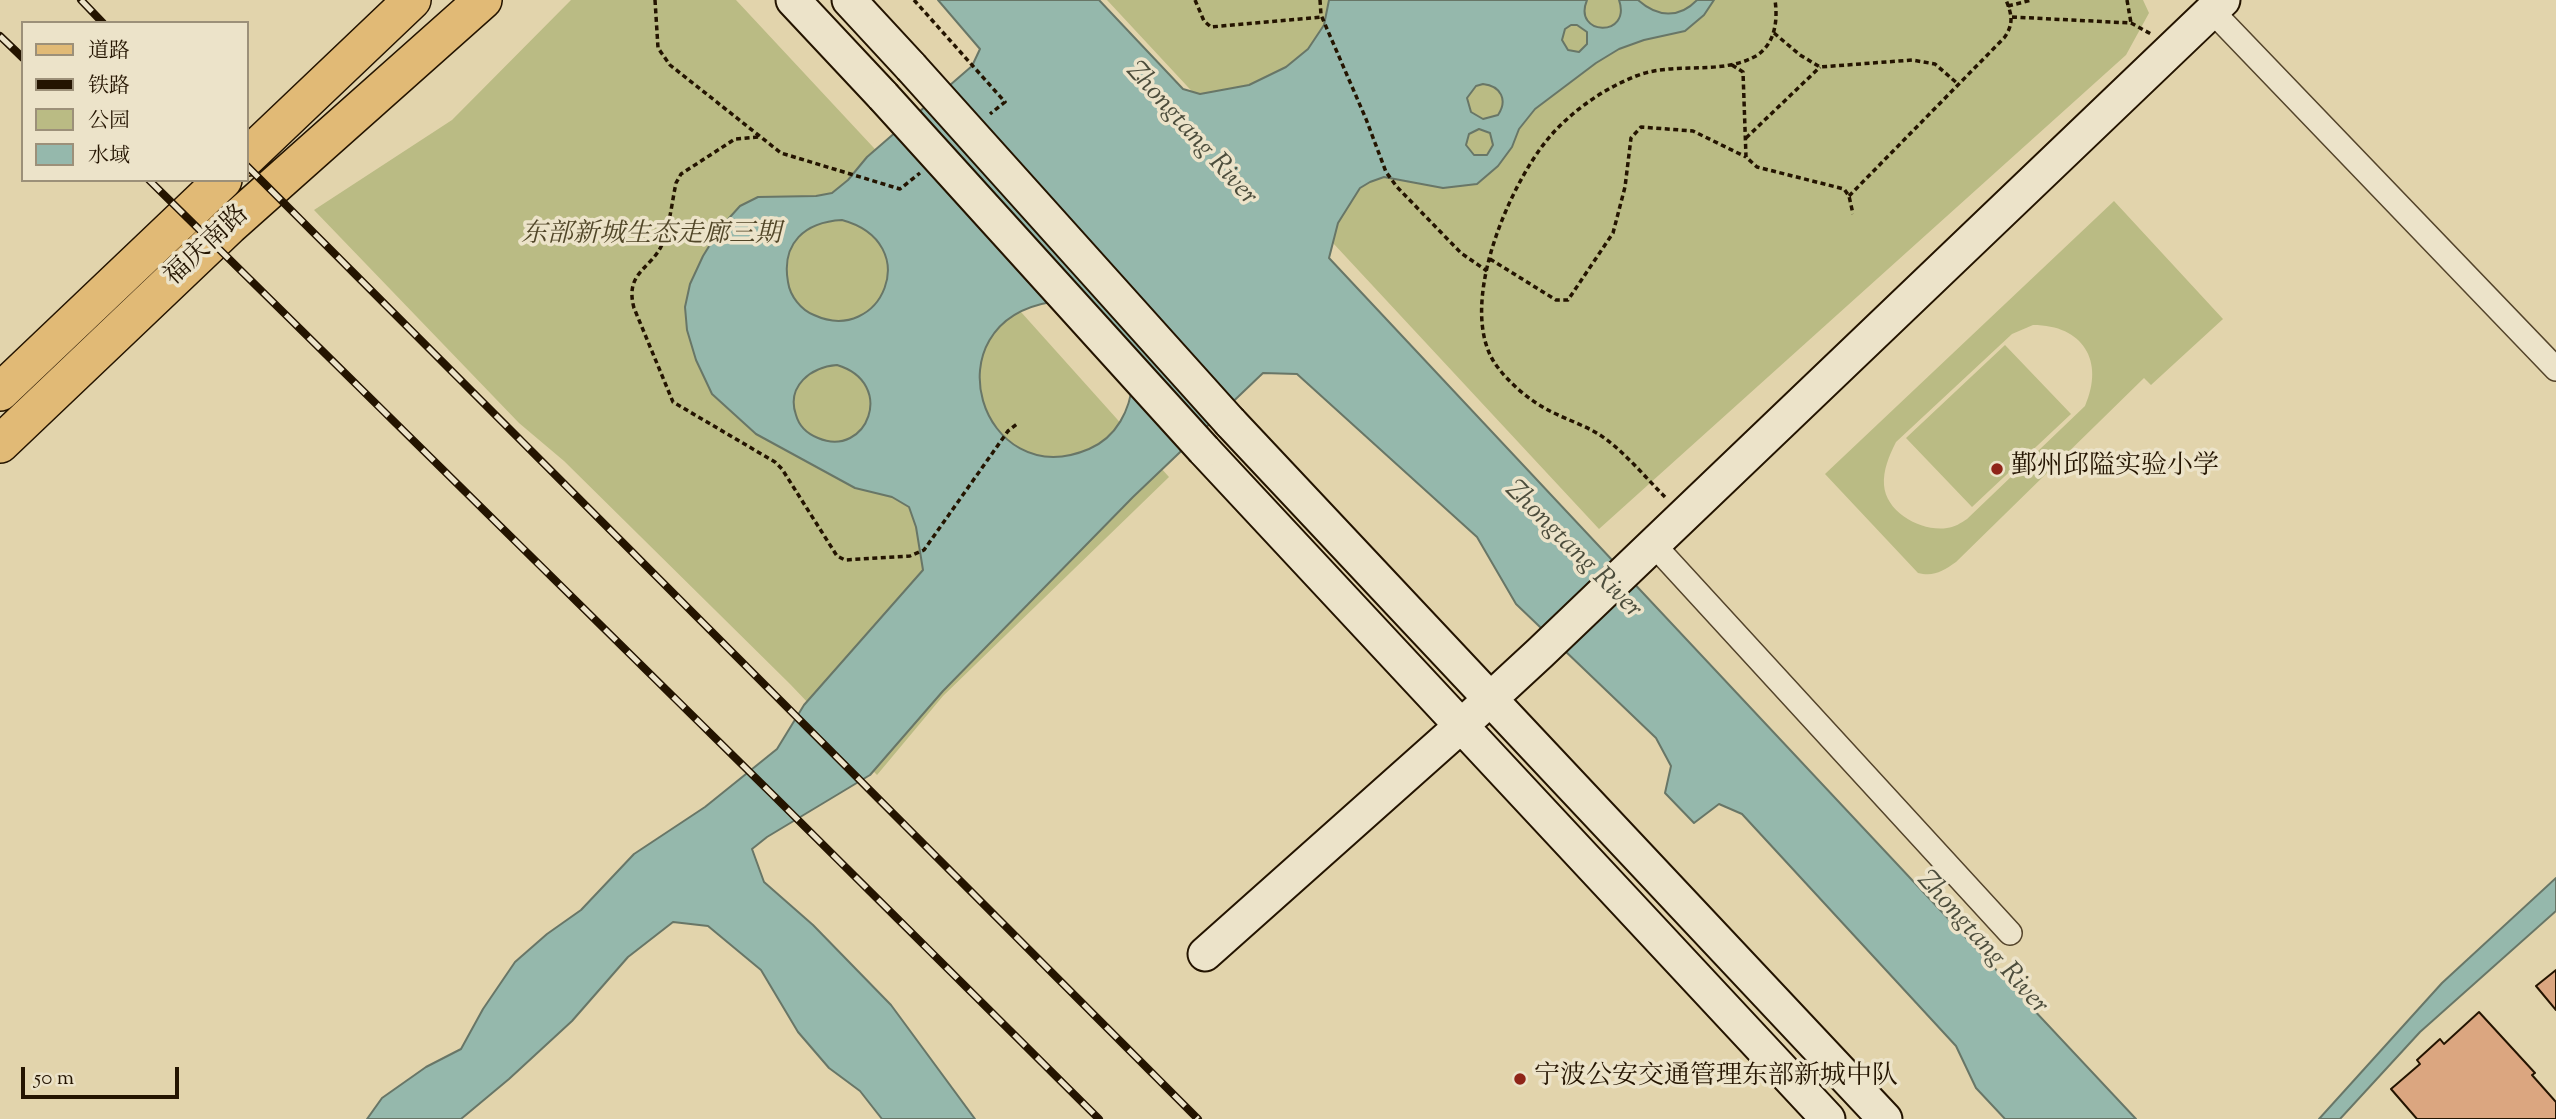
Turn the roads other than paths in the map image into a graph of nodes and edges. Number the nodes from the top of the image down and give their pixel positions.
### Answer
1 (412, 0) edge
2 (483, 0) edge
3 (793, 0) edge
4 (849, 0) edge
5 (2212, 4) edge
6 (248, 156) edge
7 (221, 182) edge
8 (2556, 369) edge
9 (0, 392) edge
10 (0, 444) edge
11 (1651, 547) junction
12 (1490, 699) junction
13 (1461, 726) junction
14 (2010, 933) dead end
15 (1205, 954) dead end
16 (1828, 1119) edge
17 (1885, 1119) edge

1 - 6 main road
2 - 10 main road, 福庆南路
3 - 13 main road, bridge
4 - 12 main road, bridge
5 - 8 street
5 - 11 main road
7 - 9 main road, 福庆南路
11 - 12 main road
11 - 14 street
12 - 13 main road
12 - 17 main road
13 - 15 main road
13 - 16 main road

